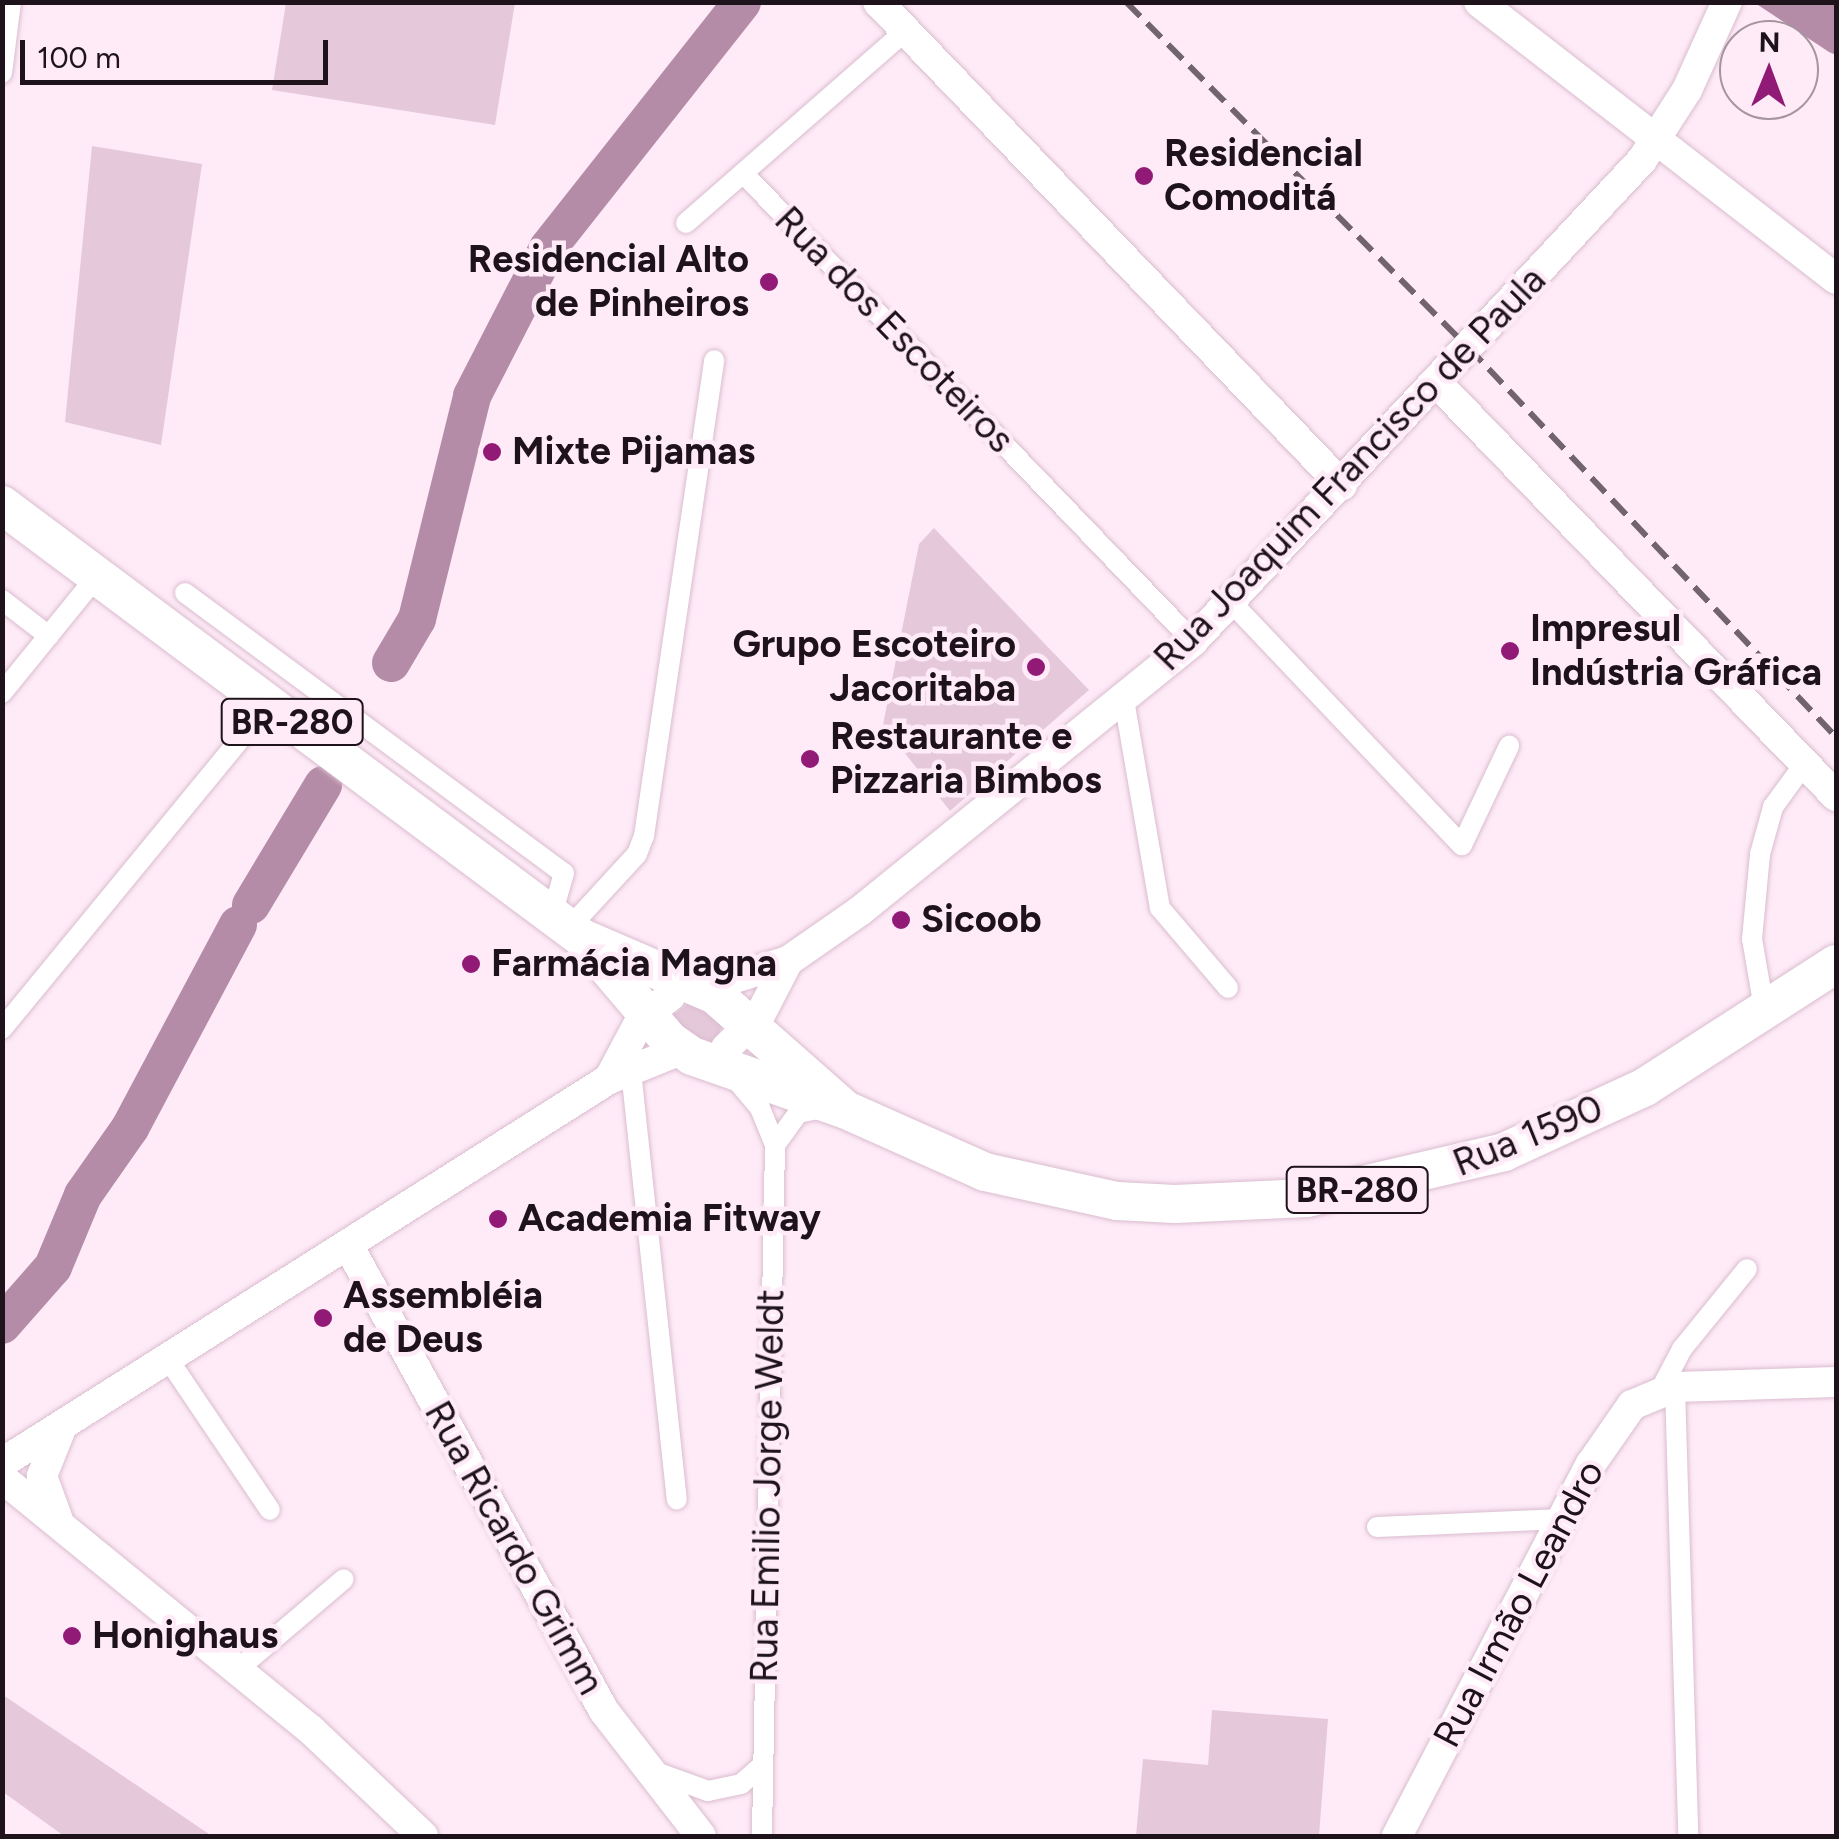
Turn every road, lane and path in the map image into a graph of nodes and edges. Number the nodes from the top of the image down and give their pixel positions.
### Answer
1 (10, 2) edge
2 (878, 2) edge
3 (1479, 2) edge
4 (1728, 2) edge
5 (905, 31) junction
6 (2, 73) edge
7 (1656, 141) junction
8 (744, 174) junction
9 (686, 223) dead end
10 (1836, 279) edge
11 (714, 360) dead end
12 (1436, 382) junction
13 (1396, 427) junction
14 (1483, 428) junction
15 (1342, 484) junction
16 (2, 505) edge
17 (97, 576) junction
18 (185, 593) dead end
19 (2, 600) edge
20 (1232, 602) junction
21 (50, 636) junction
22 (1193, 640) junction
23 (2, 693) edge
24 (1124, 700) junction
25 (269, 704) junction
26 (1510, 746) dead end
27 (1805, 763) junction
28 (1836, 796) edge
29 (568, 927) junction
30 (788, 961) junction
31 (1834, 966) edge
32 (1228, 988) dead end
33 (1765, 1014) junction
34 (705, 1023) junction
35 (2, 1029) edge
36 (620, 1075) junction
37 (846, 1110) junction
38 (775, 1145) junction
39 (348, 1245) junction
40 (1747, 1269) dead end
41 (168, 1359) junction
42 (1836, 1382) edge
43 (1668, 1388) junction
44 (62, 1426) junction
45 (2, 1464) edge
46 (2, 1478) edge
47 (677, 1500) dead end
48 (270, 1510) dead end
49 (1562, 1519) junction
50 (64, 1528) junction
51 (1376, 1528) dead end
52 (344, 1579) dead end
53 (238, 1670) junction
54 (642, 1760) junction
55 (762, 1766) junction
56 (424, 1836) edge
57 (701, 1836) edge
58 (762, 1836) edge
59 (1397, 1836) edge
60 (1688, 1836) edge

1 - 6 street
2 - 5 street
3 - 7 street
4 - 7 street, Rua Joaquim Francisco de Paula
5 - 8 street, Rua dos Escoteiros
5 - 15 street
7 - 10 street
7 - 12 street, Rua Joaquim Francisco de Paula
8 - 9 street
8 - 22 street, Rua dos Escoteiros
11 - 29 street
12 - 13 street, Rua Joaquim Francisco de Paula
12 - 14 street
13 - 14 street
13 - 15 street, Rua Joaquim Francisco de Paula
14 - 27 street
15 - 20 street, Rua Joaquim Francisco de Paula
16 - 17 highway, BR-280
17 - 21 street
17 - 25 highway, BR-280
18 - 29 street
19 - 21 street
20 - 22 street, Rua Joaquim Francisco de Paula
20 - 26 street
21 - 23 street
22 - 24 street, Rua Joaquim Francisco de Paula
24 - 30 street, Rua Joaquim Francisco de Paula
24 - 32 street
25 - 29 highway, BR-280
25 - 35 street
27 - 28 street
27 - 33 street
29 - 34 highway, BR-280
29 - 34 highway, BR-280
30 - 34 street, Rua Joaquim Francisco de Paula
30 - 34 street, Rua Joaquim Francisco de Paula
31 - 33 highway, Rua 1590 / BR-280
33 - 37 highway, Rua 1590 / BR-280
34 - 36 street, Rua Joaquim Francisco de Paula
34 - 36 street, Rua Joaquim Francisco de Paula
34 - 37 highway, BR-280
34 - 37 highway, BR-280
34 - 38 street, Rua Emilio Jorge Weldt
36 - 39 street, Rua Joaquim Francisco de Paula
36 - 47 street
37 - 38 street
38 - 55 street, Rua Emilio Jorge Weldt
39 - 41 street, Rua Joaquim Francisco de Paula
39 - 54 street, Rua Ricardo Grimm
40 - 43 street, Rua Irmão Leandro
41 - 44 street, Rua Joaquim Francisco de Paula
41 - 48 street
42 - 43 street
43 - 49 street, Rua Irmão Leandro
43 - 60 street
44 - 45 street, Rua Joaquim Francisco de Paula
44 - 50 street
46 - 50 street
49 - 51 street
49 - 59 street, Rua Irmão Leandro
50 - 53 street
52 - 53 street
53 - 56 street
54 - 55 street
54 - 57 street, Rua Ricardo Grimm
55 - 58 street, Rua Emilio Jorge Weldt

